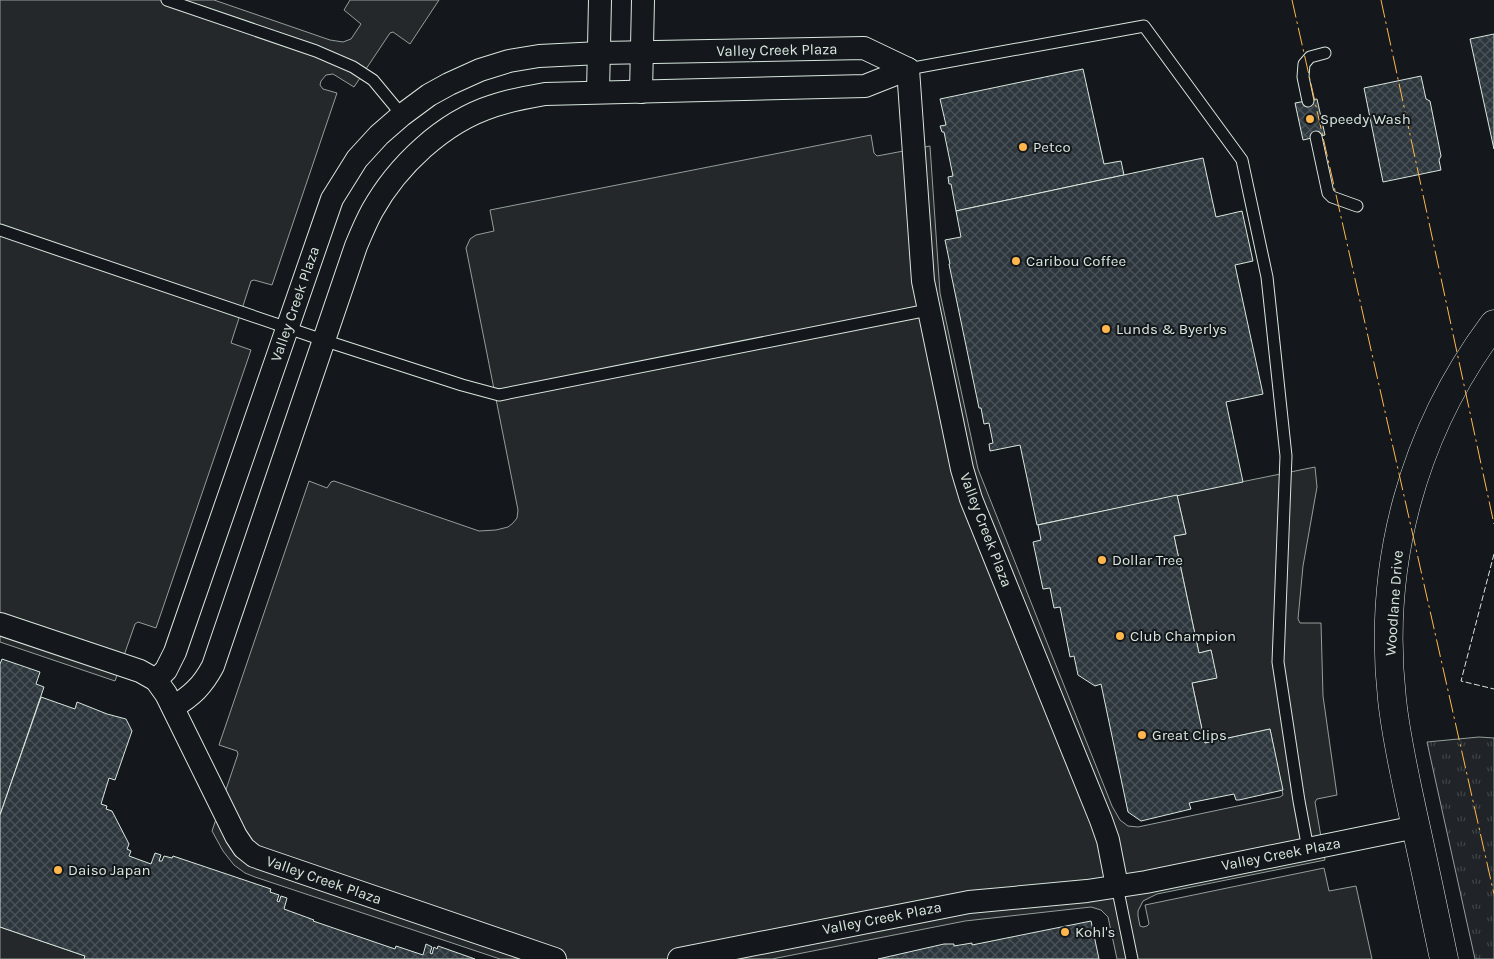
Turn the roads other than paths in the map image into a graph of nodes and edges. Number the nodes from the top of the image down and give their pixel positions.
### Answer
1 (167, 0) edge
2 (600, 0) edge
3 (643, 0) edge
4 (642, 52) junction
5 (600, 53) junction
6 (1326, 53) dead end
7 (908, 68) junction
8 (598, 92) junction
9 (641, 92) junction
10 (1308, 100) dead end
11 (402, 115) junction
12 (1316, 137) dead end
13 (1357, 206) dead end
14 (0, 230) edge
15 (928, 310) junction
16 (1494, 324) edge
17 (287, 328) junction
18 (323, 340) junction
19 (0, 624) edge
20 (156, 680) junction
21 (173, 707) junction
22 (1416, 827) junction
23 (1308, 849) junction
24 (1117, 886) junction
25 (555, 959) edge
26 (679, 959) edge
27 (1132, 959) edge
28 (1444, 959) edge

1 - 11 lane
2 - 5 street
3 - 4 street
4 - 5 street, Valley Creek Plaza
4 - 7 street, Valley Creek Plaza
4 - 9 street
5 - 8 street
5 - 11 street, Valley Creek Plaza
6 - 10 lane
7 - 9 street
7 - 15 street, Valley Creek Plaza
7 - 23 lane
8 - 9 street
8 - 18 street
11 - 17 street, Valley Creek Plaza
12 - 13 lane
14 - 17 lane
15 - 18 lane
15 - 24 street, Valley Creek Plaza
16 - 22 street, Woodlane Drive
17 - 18 lane
17 - 20 street, Valley Creek Plaza
18 - 21 street
19 - 20 street
20 - 21 street, Valley Creek Plaza
21 - 25 street, Valley Creek Plaza
22 - 23 street, Valley Creek Plaza
22 - 28 street, Woodlane Drive
23 - 24 street, Valley Creek Plaza
24 - 26 street, Valley Creek Plaza
24 - 27 lane

